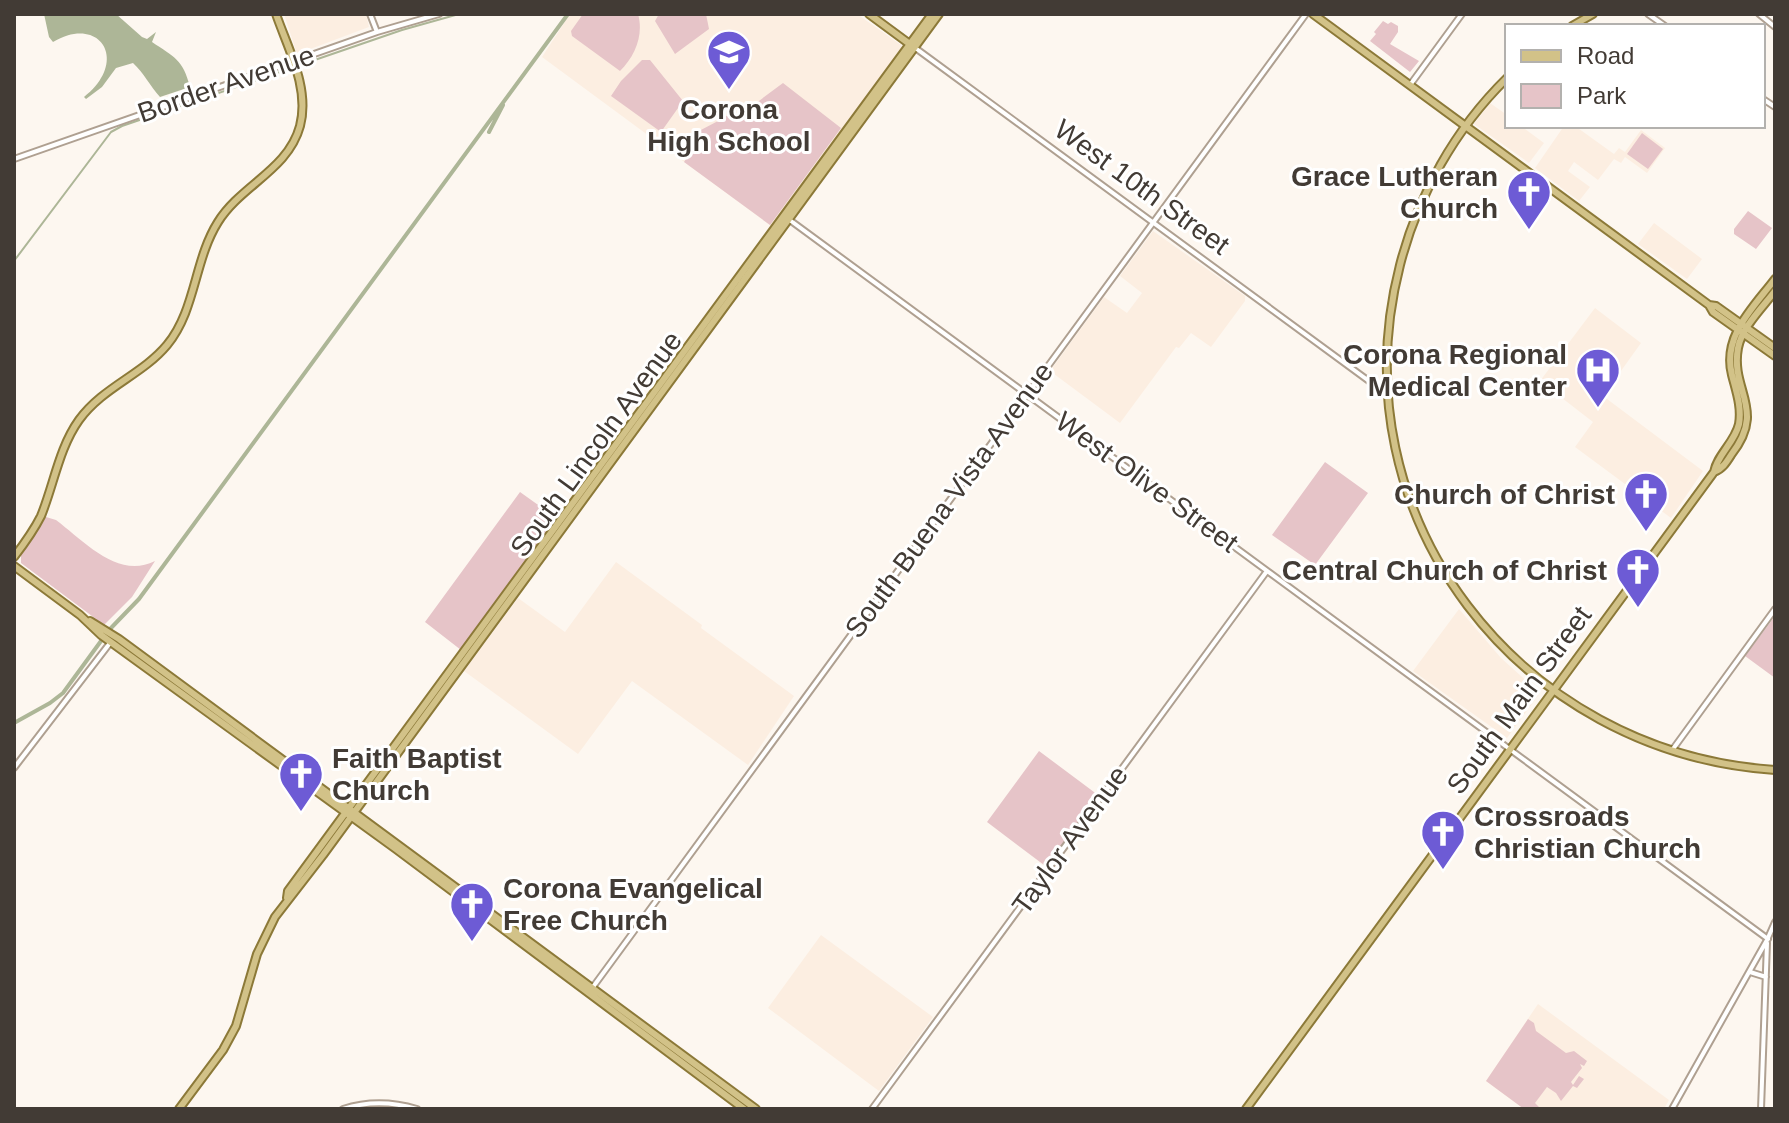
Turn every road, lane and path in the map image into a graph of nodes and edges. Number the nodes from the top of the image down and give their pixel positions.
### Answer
1 (276, 14) edge
2 (370, 14) edge
3 (439, 14) edge
4 (869, 14) edge
5 (932, 14) edge
6 (939, 14) edge
7 (1306, 14) edge
8 (1313, 14) edge
9 (1462, 14) edge
10 (1593, 14) edge
11 (1759, 14) edge
12 (1576, 24) edge
13 (1775, 27) edge
14 (377, 32) junction
15 (912, 46) junction
16 (293, 62) junction
17 (1505, 80) edge
18 (1410, 85) junction
19 (1465, 125) junction
20 (14, 159) edge
21 (786, 217) junction
22 (1153, 223) junction
23 (1775, 279) edge
24 (1775, 291) edge
25 (1742, 329) junction
26 (1775, 348) edge
27 (1775, 356) edge
28 (1027, 394) junction
29 (1388, 395) junction
30 (14, 557) edge
31 (14, 566) edge
32 (1267, 571) junction
33 (1775, 609) edge
34 (112, 639) junction
35 (1553, 692) junction
36 (1510, 750) junction
37 (1671, 752) junction
38 (14, 768) edge
39 (1775, 770) edge
40 (350, 813) junction
41 (1775, 922) edge
42 (1768, 940) junction
43 (1750, 972) junction
44 (1766, 977) junction
45 (593, 987) junction
46 (179, 1109) edge
47 (343, 1109) edge
48 (417, 1109) edge
49 (744, 1109) edge
50 (756, 1109) edge
51 (872, 1109) edge
52 (1246, 1109) edge
53 (1672, 1109) edge
54 (1761, 1109) edge

1 - 16 main road
2 - 14 street
3 - 14 street, Border Avenue
4 - 15 main road, West 10th Street
5 - 15 main road, South Lincoln Avenue
6 - 15 main road, South Lincoln Avenue
7 - 22 street, South Buena Vista Avenue
8 - 18 main road
9 - 18 street
10 - 12 main road
11 - 13 street
14 - 16 street, Border Avenue
15 - 21 main road, South Lincoln Avenue
15 - 22 street, West 10th Street
16 - 20 street, Border Avenue
16 - 30 main road
17 - 19 main road
18 - 19 main road
19 - 25 main road
19 - 29 main road
21 - 28 street, West Olive Street
21 - 40 main road, South Lincoln Avenue
22 - 28 street, South Buena Vista Avenue
22 - 29 street, West 10th Street
23 - 25 main road, South Main Street
24 - 25 main road, South Main Street
25 - 26 main road
25 - 27 main road
25 - 35 main road, South Main Street
28 - 32 street, West Olive Street
28 - 45 street, South Buena Vista Avenue
29 - 35 main road
31 - 34 main road
32 - 36 street, West Olive Street
32 - 51 street, Taylor Avenue
33 - 37 street
34 - 38 street
34 - 40 main road
35 - 36 main road, South Main Street
35 - 37 main road
36 - 42 street, West Olive Street
36 - 52 main road, South Main Street
37 - 39 main road
40 - 45 main road
40 - 46 main road, South Lincoln Avenue
40 - 49 main road
41 - 42 street
42 - 43 street
42 - 44 street
43 - 44 street
43 - 53 street
44 - 54 street
45 - 50 main road
47 - 48 street

